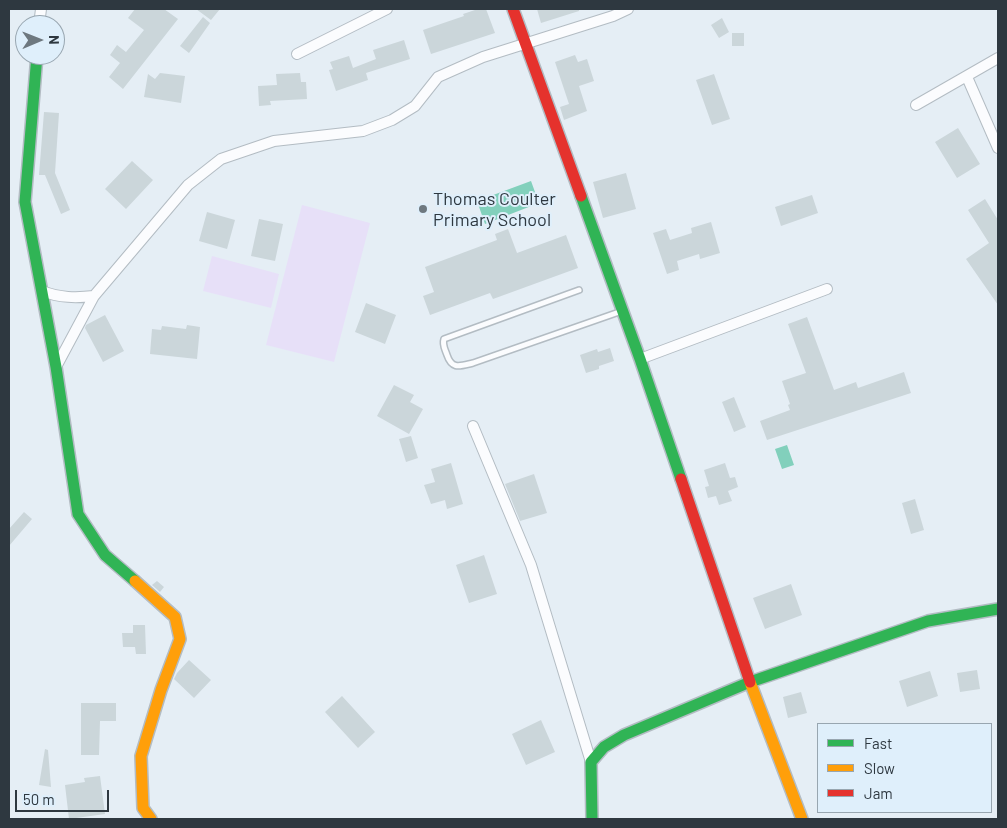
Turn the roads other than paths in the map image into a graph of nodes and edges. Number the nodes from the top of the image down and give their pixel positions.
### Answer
1 (387, 9) edge
2 (513, 9) edge
3 (628, 9) edge
4 (525, 44) junction
5 (297, 54) dead end
6 (998, 58) edge
7 (36, 65) edge
8 (967, 77) junction
9 (916, 105) dead end
10 (998, 148) edge
11 (827, 289) dead end
12 (579, 290) dead end
13 (42, 291) junction
14 (94, 296) junction
15 (623, 311) junction
16 (640, 359) junction
17 (56, 367) junction
18 (473, 426) dead end
19 (998, 609) edge
20 (750, 682) junction
21 (591, 762) junction
22 (151, 819) edge
23 (592, 819) edge
24 (802, 819) edge

1 - 5 street
2 - 4 street
3 - 4 street
4 - 14 street
4 - 15 street
6 - 8 street
7 - 13 street
8 - 9 street
8 - 10 street
11 - 16 street
12 - 15 lane
13 - 14 street
13 - 17 street
14 - 17 street
15 - 16 street
16 - 20 street
17 - 22 street
18 - 21 street
19 - 20 street
20 - 21 street
20 - 24 street
21 - 23 street

